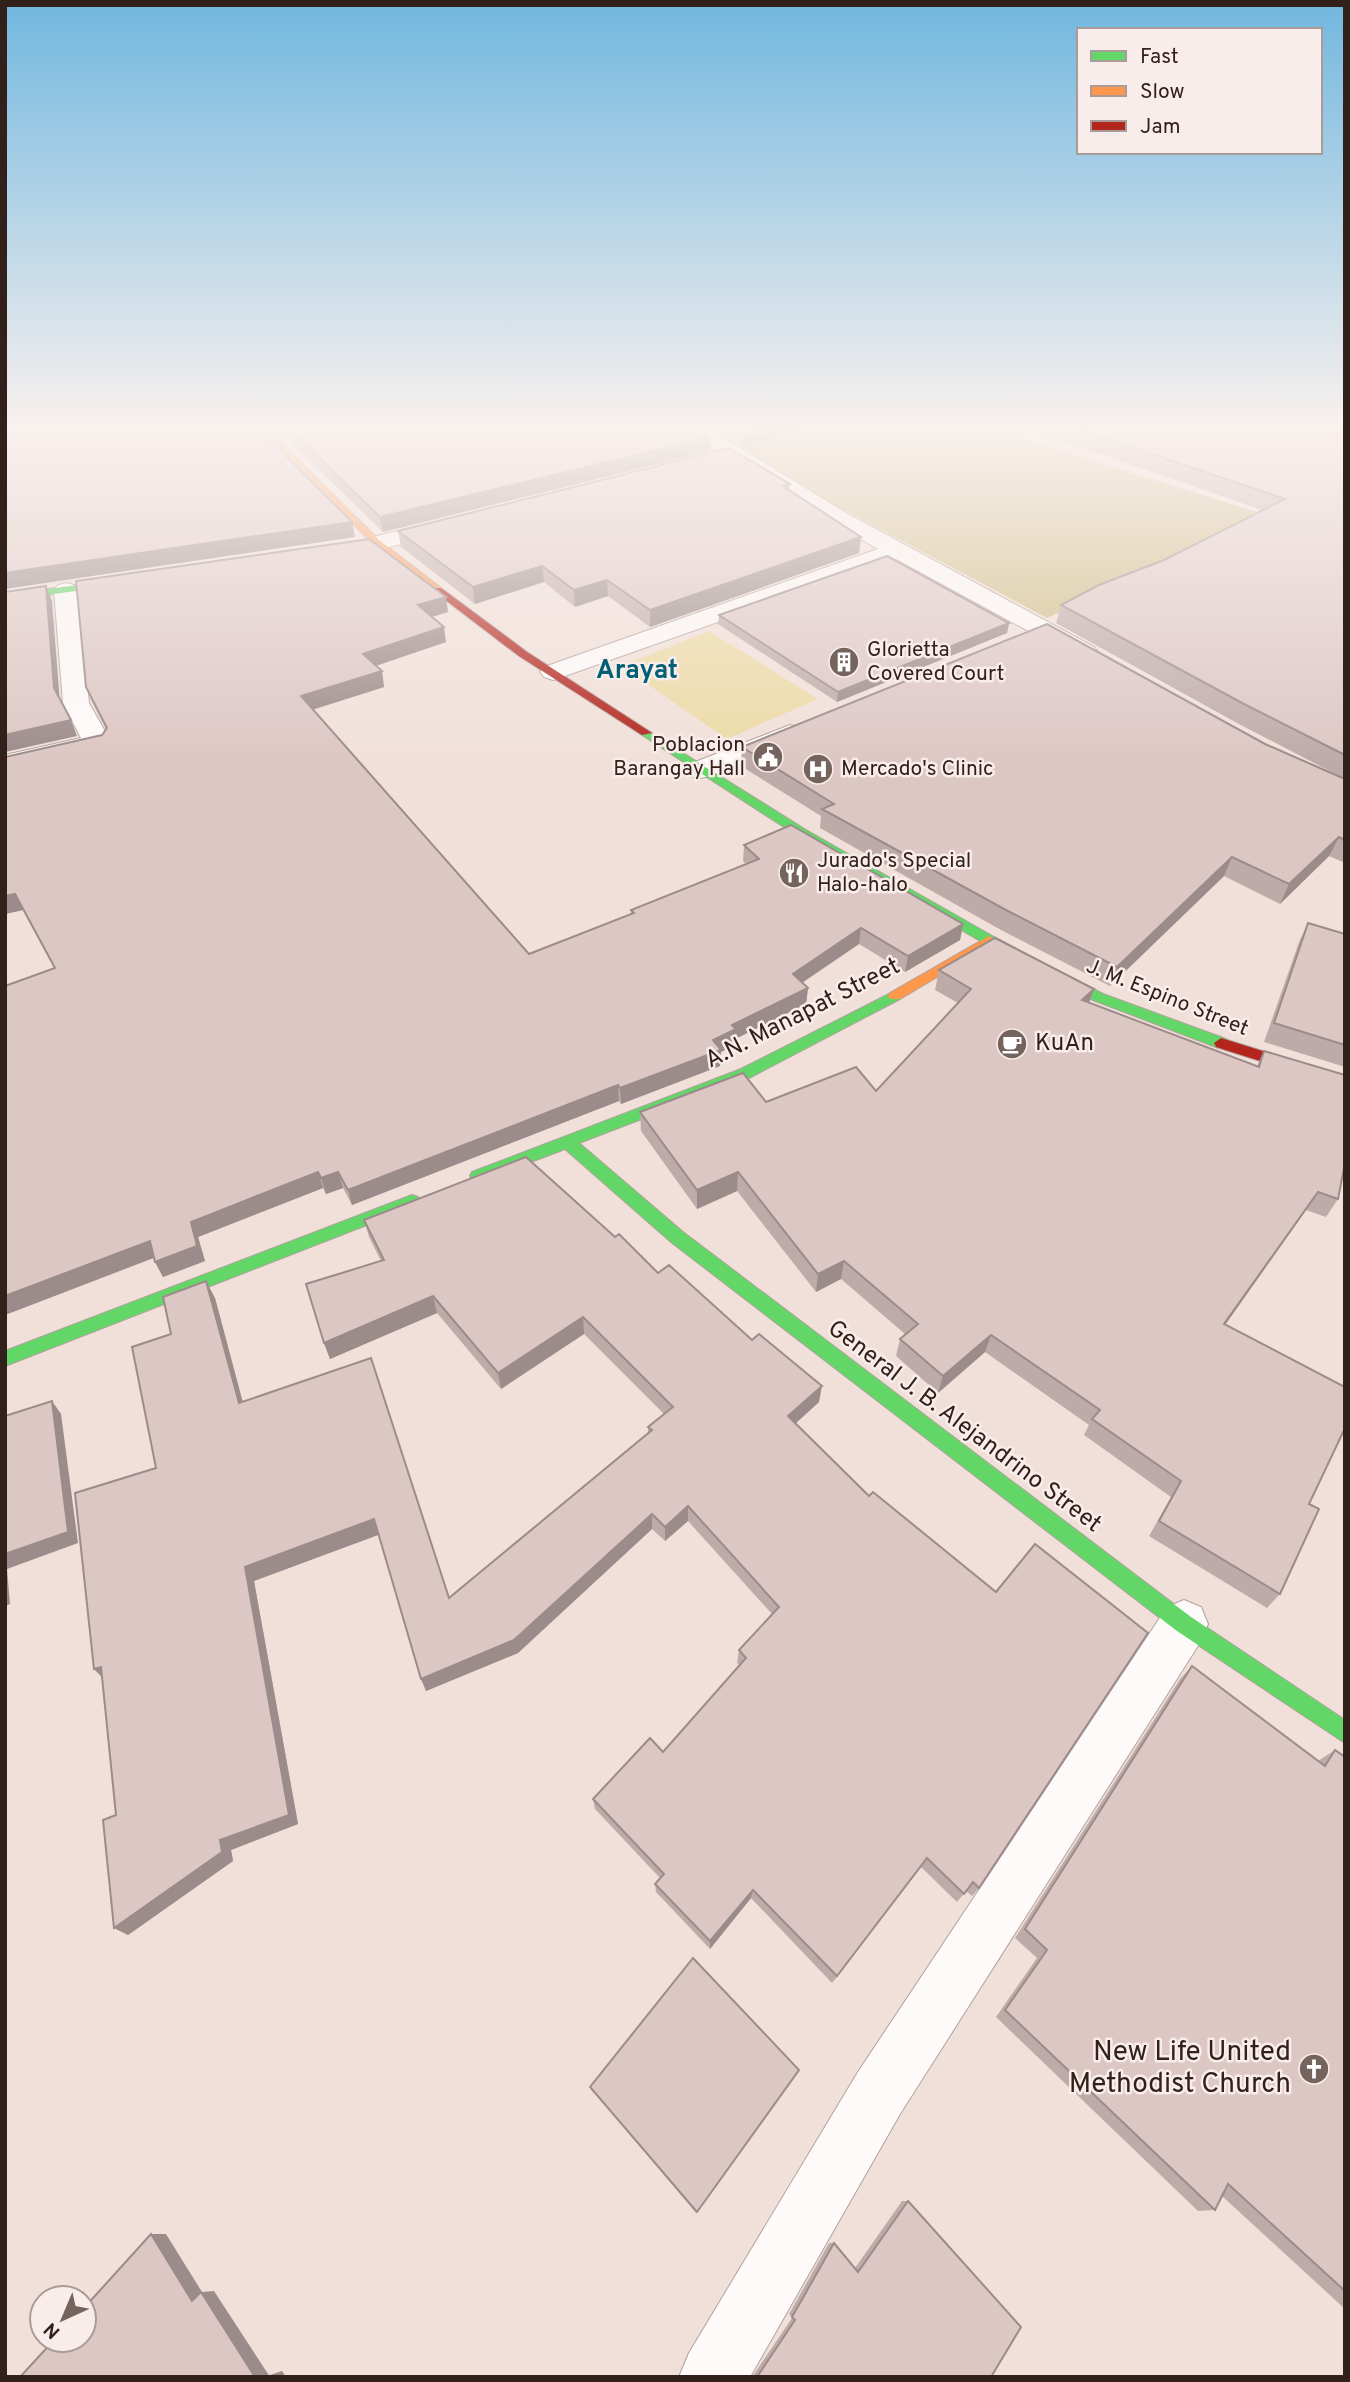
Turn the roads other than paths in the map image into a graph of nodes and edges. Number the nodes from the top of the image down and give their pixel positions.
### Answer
1 (366, 540) edge
2 (386, 540) edge
3 (877, 540) edge
4 (370, 544) junction
5 (895, 551) junction
6 (147, 578) edge
7 (66, 590) junction
8 (5, 598) edge
9 (1045, 629) junction
10 (1019, 639) edge
11 (1105, 663) edge
12 (552, 672) junction
13 (815, 723) edge
14 (5, 764) edge
15 (700, 770) junction
16 (989, 940) junction
17 (1345, 1083) edge
18 (567, 1142) junction
19 (458, 1183) edge
20 (432, 1193) edge
21 (5, 1359) edge
22 (1184, 1624) junction
23 (1345, 1733) edge
24 (713, 2377) edge

1 - 4 main road, J. M. Espino Street
2 - 4 street
3 - 5 street
4 - 12 main road, J. M. Espino Street
5 - 9 street
5 - 12 street
6 - 7 main road
7 - 8 main road
7 - 14 street
9 - 10 street
9 - 11 street
12 - 15 main road, J. M. Espino Street
13 - 15 street
15 - 16 main road, J. M. Espino Street
16 - 17 main road, J. M. Espino Street
16 - 18 main road, A.N. Manapat Street
18 - 19 main road, A.N. Manapat Street
18 - 22 main road, General J. B. Alejandrino Street
20 - 21 main road
22 - 23 main road, General J. B. Alejandrino Street
22 - 24 street

